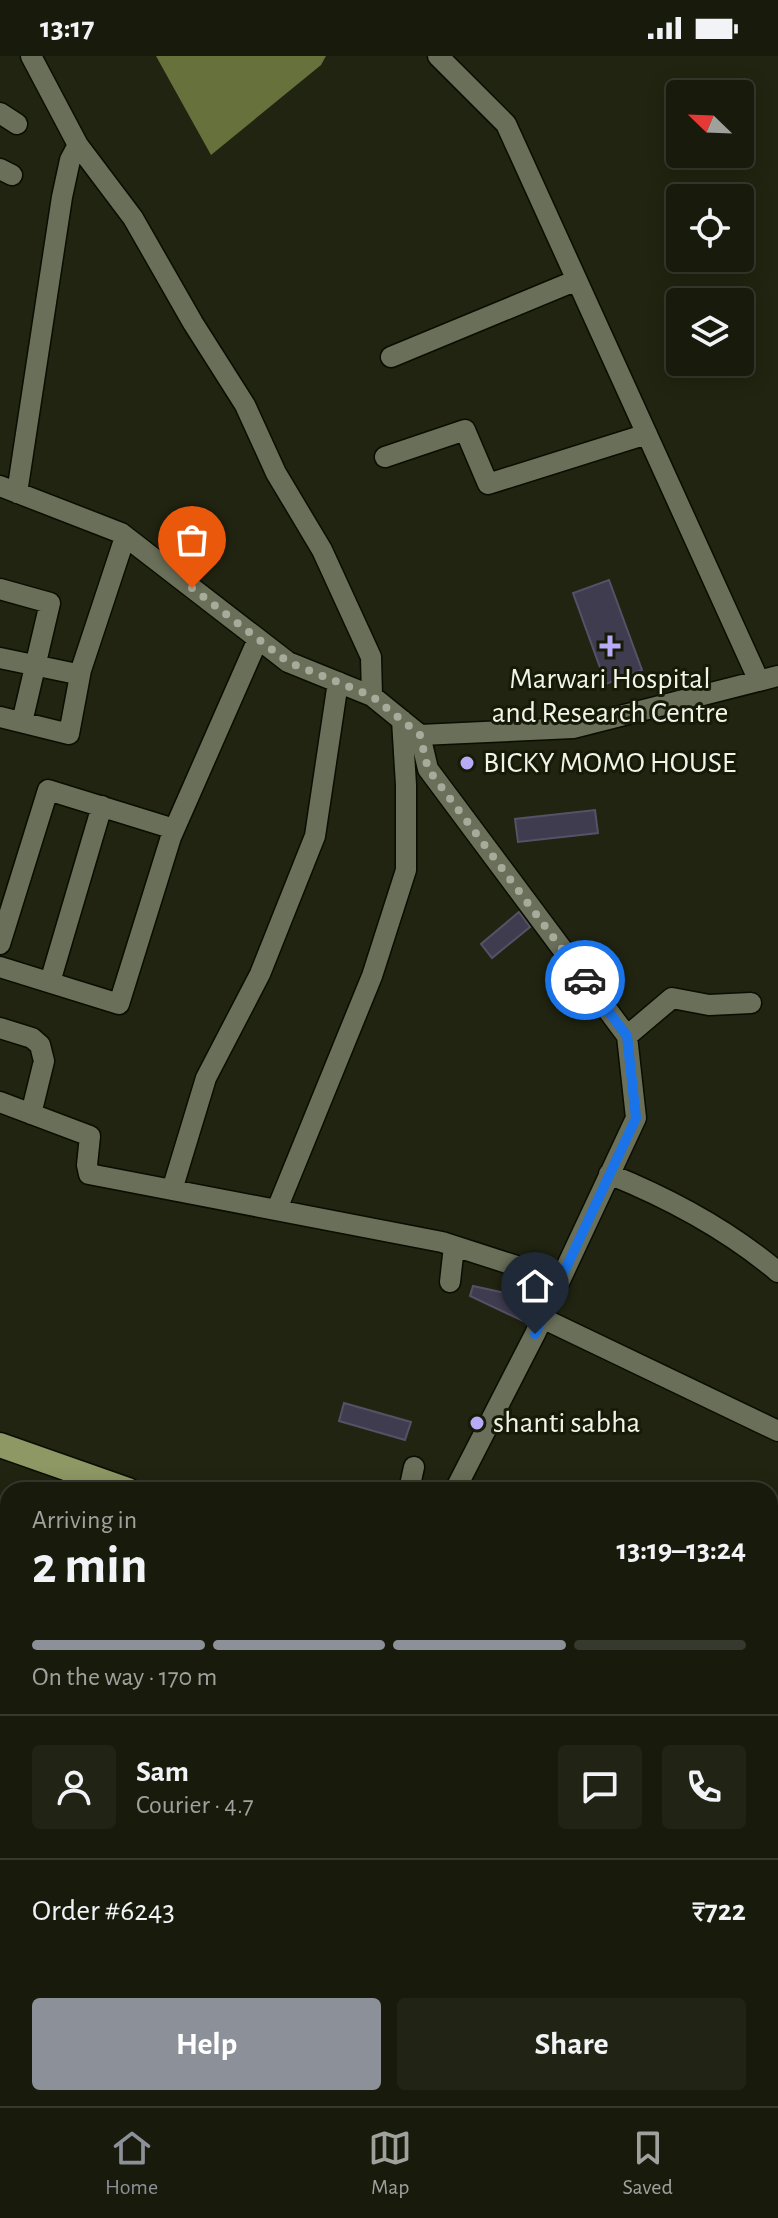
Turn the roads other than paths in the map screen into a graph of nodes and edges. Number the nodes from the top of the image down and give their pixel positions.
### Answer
1 (31, 56) edge
2 (438, 56) edge
3 (78, 145) junction
4 (577, 280) junction
5 (391, 357) dead end
6 (647, 434) junction
7 (385, 457) dead end
8 (8, 489) edge
9 (125, 537) junction
10 (0, 589) edge
11 (258, 639) junction
12 (0, 658) edge
13 (37, 665) junction
14 (81, 670) junction
15 (769, 678) edge
16 (338, 682) junction
17 (372, 696) junction
18 (0, 717) edge
19 (402, 720) junction
20 (22, 722) junction
21 (420, 735) junction
22 (102, 806) junction
23 (174, 829) junction
24 (0, 944) edge
25 (0, 967) edge
26 (50, 982) junction
27 (751, 1003) dead end
28 (0, 1028) edge
29 (627, 1036) junction
30 (0, 1102) edge
31 (31, 1114) junction
32 (609, 1174) junction
33 (172, 1190) junction
34 (277, 1209) junction
35 (454, 1246) junction
36 (778, 1272) edge
37 (560, 1280) junction
38 (450, 1282) dead end
39 (542, 1318) junction
40 (778, 1431) edge
41 (0, 1445) edge
42 (414, 1467) dead end
43 (105, 1482) edge
44 (411, 1482) edge
45 (459, 1482) edge

1 - 3 street
2 - 4 street
3 - 8 street
3 - 17 street
4 - 5 street
4 - 6 street
6 - 7 street
6 - 15 street
8 - 9 street
9 - 11 street
9 - 14 street
10 - 13 street
11 - 16 street
11 - 23 street
12 - 13 street
13 - 14 street
13 - 20 street
14 - 20 street
15 - 21 street
16 - 17 street
16 - 33 street
17 - 19 street
18 - 20 street
19 - 21 street
19 - 34 street
21 - 29 street
22 - 23 street
22 - 24 street
22 - 26 street
23 - 26 street
25 - 26 street
27 - 29 street
28 - 31 street
29 - 32 street
30 - 31 street
31 - 33 street
32 - 36 street
32 - 37 street
33 - 34 street
34 - 35 street
35 - 37 street
35 - 38 street
37 - 39 street
39 - 40 street
39 - 45 street
41 - 43 main road
42 - 44 street

